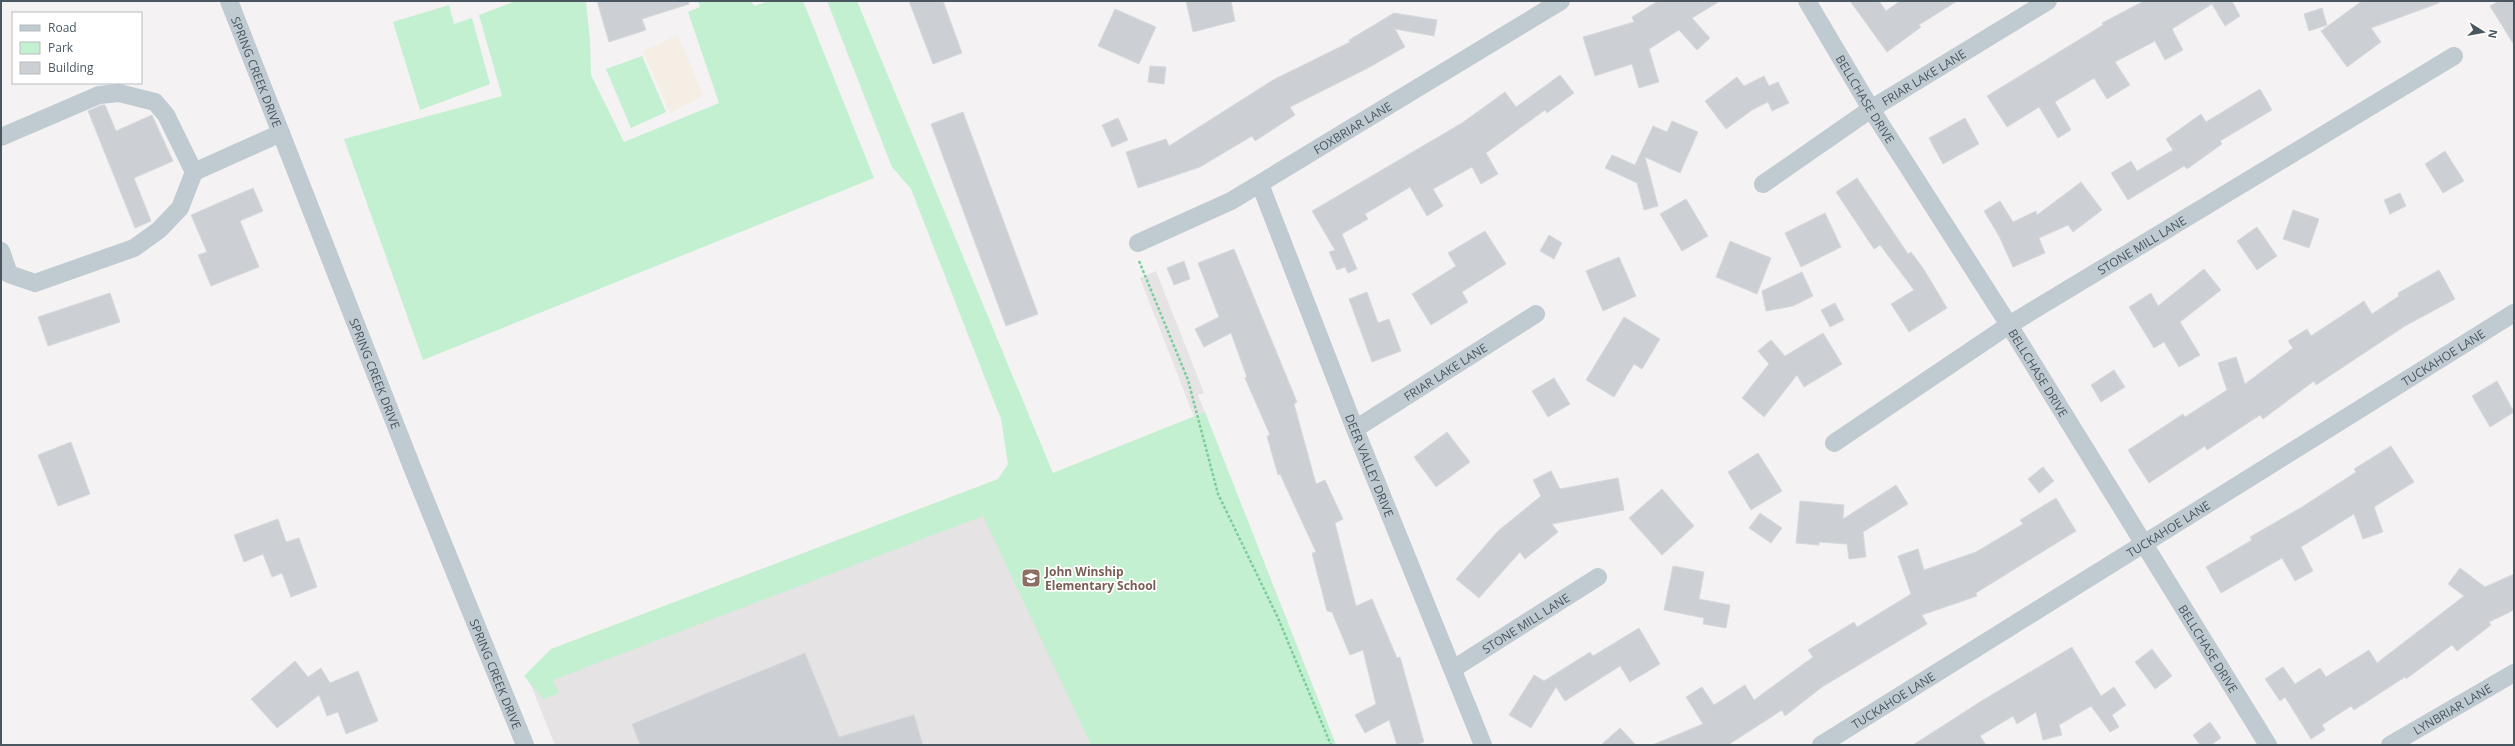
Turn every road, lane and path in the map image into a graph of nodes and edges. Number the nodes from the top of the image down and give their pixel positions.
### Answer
1 (229, 1) edge
2 (1561, 1) edge
3 (1807, 1) edge
4 (2048, 1) edge
5 (2454, 56) dead end
6 (1871, 109) junction
7 (281, 133) junction
8 (1, 137) edge
9 (194, 172) junction
10 (1260, 184) junction
11 (1763, 184) dead end
12 (1138, 243) joint
13 (1, 251) edge
14 (2514, 313) edge
15 (1536, 314) dead end
16 (2009, 325) junction
17 (1355, 429) junction
18 (1834, 443) dead end
19 (2146, 543) junction
20 (1598, 577) dead end
21 (1453, 668) junction
22 (2514, 673) edge
23 (525, 745) edge
24 (1331, 745) edge
25 (1483, 745) edge
26 (1822, 745) edge
27 (2268, 745) edge
28 (2390, 745) edge

1 - 7 street, SPRING CREEK DRIVE
2 - 10 street, FOXBRIAR LANE
3 - 6 street, BELLCHASE DRIVE
4 - 6 street, FRIAR LAKE LANE
5 - 16 street, STONE MILL LANE
6 - 11 street, FRIAR LAKE LANE
6 - 16 street, BELLCHASE DRIVE
7 - 9 street
7 - 23 street, SPRING CREEK DRIVE
8 - 9 street
9 - 13 street
10 - 12 street, FOXBRIAR LANE
10 - 17 street, DEER VALLEY DRIVE
12 - 24 path
14 - 19 street, TUCKAHOE LANE
15 - 17 street, FRIAR LAKE LANE
16 - 18 street, STONE MILL LANE
16 - 19 street, BELLCHASE DRIVE
17 - 21 street, DEER VALLEY DRIVE
19 - 26 street, TUCKAHOE LANE
19 - 27 street, BELLCHASE DRIVE
20 - 21 street, STONE MILL LANE
21 - 25 street, DEER VALLEY DRIVE
22 - 28 street, LYNBRIAR LANE

